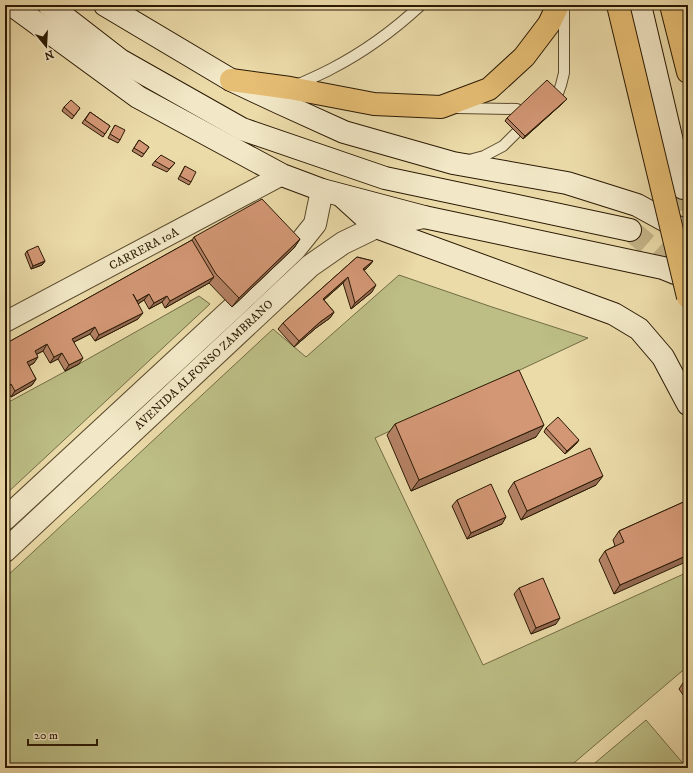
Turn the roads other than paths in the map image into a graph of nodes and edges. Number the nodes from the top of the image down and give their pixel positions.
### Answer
1 (12, 5) edge
2 (49, 5) edge
3 (105, 5) edge
4 (421, 5) edge
5 (558, 5) edge
6 (564, 5) edge
7 (618, 5) edge
8 (640, 5) edge
9 (671, 5) edge
10 (688, 72) edge
11 (231, 80) junction
12 (290, 88) junction
13 (557, 96) edge
14 (441, 107) junction
15 (517, 109) edge
16 (516, 133) edge
17 (453, 163) junction
18 (282, 175) junction
19 (683, 188) tunnel mouth
20 (331, 193) junction
21 (424, 217) junction
22 (376, 227) junction
23 (630, 230) tunnel mouth
24 (688, 233) edge
25 (688, 278) edge
26 (688, 297) edge
27 (5, 322) edge
28 (688, 404) edge
29 (5, 519) edge
30 (5, 551) edge

1 - 18 main road
2 - 23 main road
3 - 11 main road
4 - 12 lane
5 - 14 main road
6 - 13 lane
7 - 26 main road, bridge
8 - 19 main road
9 - 10 main road
11 - 12 main road
11 - 17 main road
12 - 14 main road
14 - 15 lane
16 - 17 lane
17 - 24 main road
18 - 20 main road
18 - 27 street, CARRERA 10A
20 - 21 main road
20 - 22 main road
20 - 29 main road, AVENIDA ALFONSO ZAMBRANO
21 - 22 main road, AVENIDA ALFONSO ZAMBRANO
21 - 25 main road
22 - 28 main road
22 - 30 main road, AVENIDA ALFONSO ZAMBRANO

